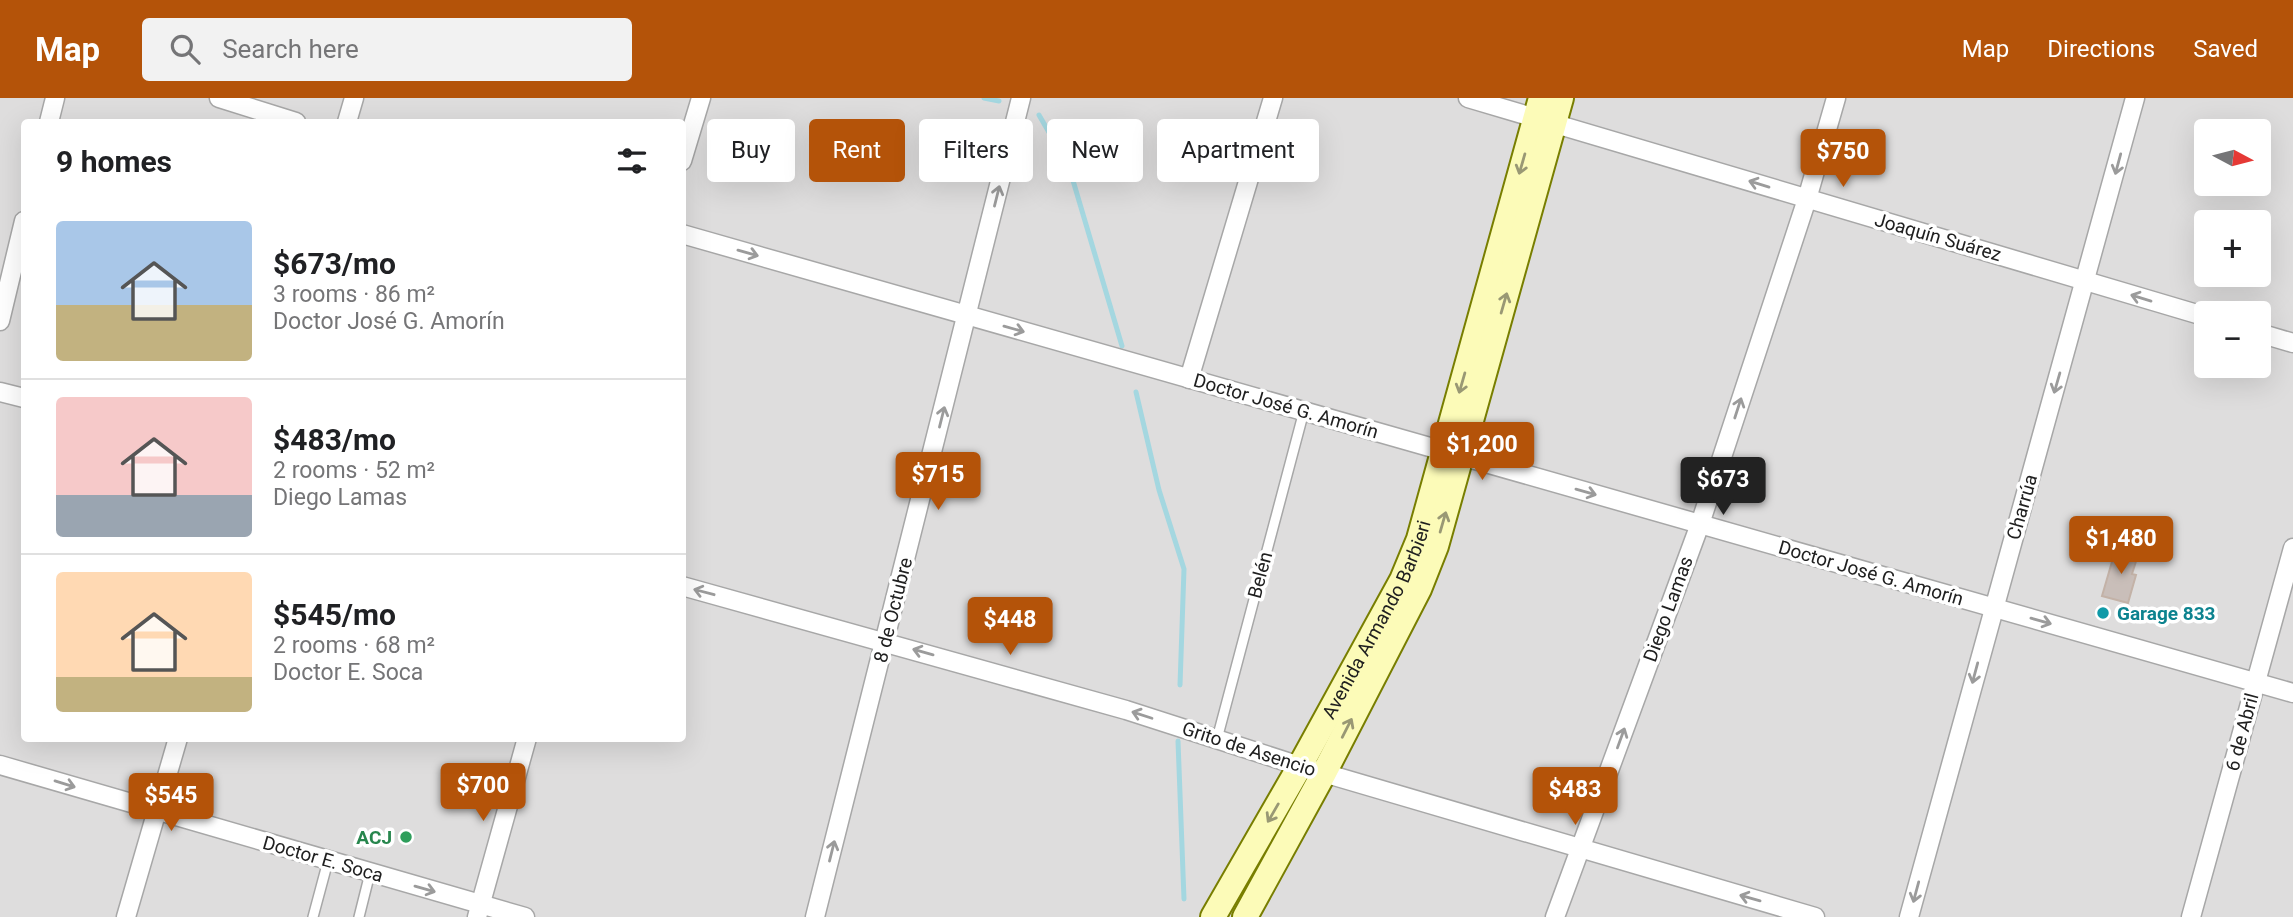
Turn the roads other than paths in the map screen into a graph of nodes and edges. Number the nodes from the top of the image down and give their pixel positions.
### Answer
1 (55, 98) edge
2 (219, 98) edge
3 (354, 98) edge
4 (701, 98) edge
5 (1021, 98) edge
6 (1273, 98) edge
7 (1468, 98) edge
8 (1561, 98) edge
9 (1836, 98) edge
10 (2135, 98) edge
11 (1544, 113) edge
12 (50, 119) edge
13 (286, 119) edge
14 (348, 119) edge
15 (686, 148) edge
16 (1807, 199) junction
17 (21, 234) edge
18 (686, 235) edge
19 (2087, 281) junction
20 (2194, 313) edge
21 (967, 315) junction
22 (0, 321) edge
23 (2271, 337) edge
24 (2293, 343) edge
25 (1189, 379) junction
26 (0, 391) edge
27 (21, 397) edge
28 (1304, 411) junction
29 (1452, 454) junction
30 (1700, 524) junction
31 (2293, 548) edge
32 (686, 587) edge
33 (1993, 608) junction
34 (885, 641) junction
35 (2256, 683) junction
36 (2293, 693) edge
37 (1217, 739) junction
38 (177, 742) edge
39 (526, 742) edge
40 (0, 765) edge
41 (1300, 766) junction
42 (1324, 773) junction
43 (157, 812) junction
44 (1580, 849) junction
45 (328, 861) junction
46 (370, 873) junction
47 (479, 911) edge
48 (126, 917) edge
49 (313, 917) edge
50 (359, 917) edge
51 (524, 917) edge
52 (815, 917) edge
53 (1213, 917) edge
54 (1245, 917) edge
55 (1555, 917) edge
56 (1815, 917) edge
57 (1909, 917) edge
58 (2191, 917) edge

1 - 12 street
2 - 13 street
3 - 14 street
4 - 15 street
21 -> 5 street, 8 de Octubre
6 - 25 street
7 - 11 street, Joaquín Suárez
8 - 11 street, Avenida Armando Barbieri
9 - 16 street, Diego Lamas
10 -> 19 street, Charrúa
16 -> 11 street, Joaquín Suárez
11 - 29 street, Avenida Armando Barbieri
16 - 19 street, Joaquín Suárez
30 -> 16 street, Diego Lamas
17 - 22 street
18 -> 21 street, Doctor José G. Amorín
20 -> 19 street, Joaquín Suárez
19 -> 33 street, Charrúa
21 -> 25 street, Doctor José G. Amorín
34 -> 21 street, 8 de Octubre
23 - 24 street
25 - 28 street, Doctor José G. Amorín
26 - 27 street
28 - 29 street, Doctor José G. Amorín
28 - 37 lane, Belén
29 -> 30 street, Doctor José G. Amorín
29 - 41 street, Avenida Armando Barbieri
42 -> 29 street, Avenida Armando Barbieri
30 - 33 street, Doctor José G. Amorín
44 -> 30 street, Diego Lamas
31 - 35 street, 6 de Abril
34 -> 32 street, Grito de Asencio
33 -> 35 street, Doctor José G. Amorín
33 -> 57 street, Charrúa
37 -> 34 street, Grito de Asencio
52 -> 34 street, 8 de Octubre
35 - 36 street, Doctor José G. Amorín
35 - 58 street, 6 de Abril
37 - 41 street, Grito de Asencio
38 - 43 street
39 - 47 street
40 -> 43 street, Doctor E. Soca
41 - 42 street, Grito de Asencio
41 -> 53 street, Avenida Armando Barbieri
42 - 44 street, Grito de Asencio
42 - 54 street, Avenida Armando Barbieri
43 - 45 street, Doctor E. Soca
43 - 48 street
44 - 55 street, Diego Lamas
56 -> 44 street, Grito de Asencio
45 - 46 street, Doctor E. Soca
45 - 49 lane
46 -> 47 street, Doctor E. Soca
46 - 50 lane
47 - 51 street, Doctor E. Soca

